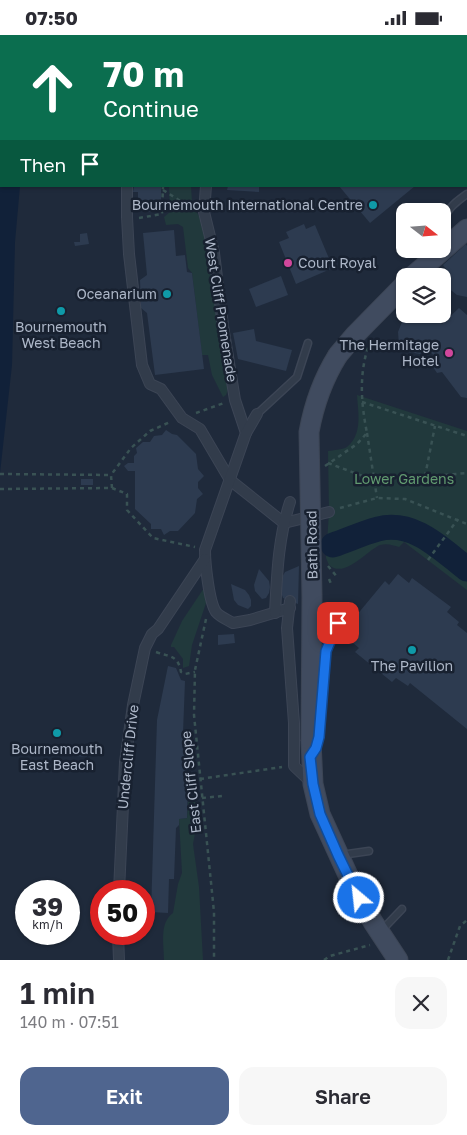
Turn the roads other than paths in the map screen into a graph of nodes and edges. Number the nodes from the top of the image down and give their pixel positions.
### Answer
1 (127, 187) edge
2 (206, 187) edge
3 (467, 194) edge
4 (451, 206) edge
5 (467, 229) edge
6 (451, 242) edge
7 (434, 258) edge
8 (423, 268) edge
9 (396, 293) edge
10 (308, 343) dead end
11 (257, 414) joint
12 (246, 433) junction
13 (230, 480) junction
14 (290, 503) dead end
15 (329, 512) road end
16 (284, 523) junction
17 (205, 554) junction
18 (276, 613) junction
19 (338, 623) dead end
20 (310, 749) junction
21 (370, 851) dead end
22 (338, 855) junction
23 (120, 880) edge
24 (402, 909) dead end
25 (382, 937) junction
26 (118, 945) edge
27 (118, 960) edge
28 (398, 960) edge

1 - 13 street
2 - 12 street, West Cliff Promenade
3 - 4 lane
5 - 6 main road
7 - 8 main road
9 - 20 main road, Bath Road, bridge
10 - 11 lane
11 - 12 street
12 - 13 street
13 - 16 street
13 - 17 street
14 - 16 street
15 - 16 street
16 - 18 street
17 - 18 street
17 - 23 street, Undercliff Drive
18 - 20 street
19 - 20 lane
20 - 22 main road, Bath Road
21 - 22 lane
22 - 25 main road, Bath Road
24 - 25 lane
25 - 28 main road, Bath Road
26 - 27 street

